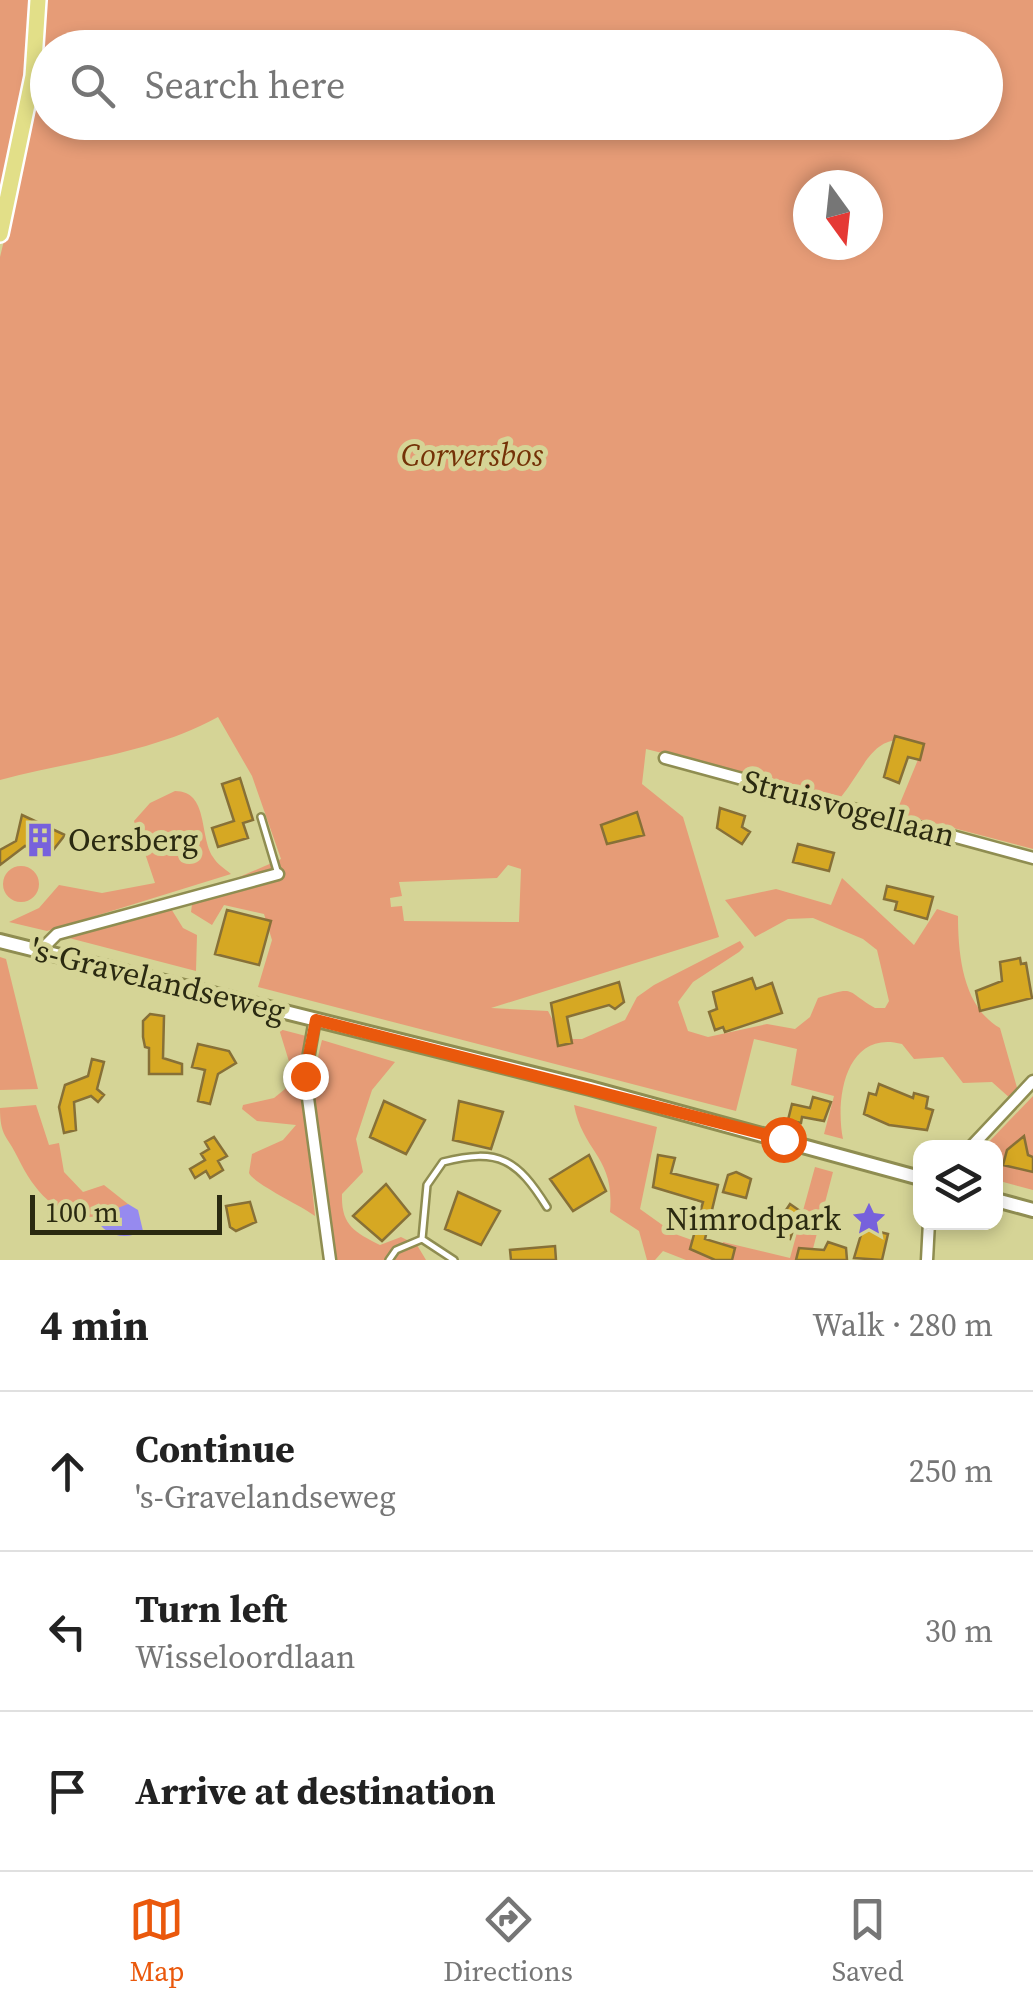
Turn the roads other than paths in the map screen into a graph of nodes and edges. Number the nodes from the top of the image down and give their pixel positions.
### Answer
1 (38, 0) edge
2 (36, 30) edge
3 (30, 90) edge
4 (0, 234) edge
5 (665, 758) dead end
6 (261, 817) dead end
7 (1033, 858) edge
8 (278, 874) joint
9 (0, 942) edge
10 (40, 951) junction
11 (316, 1020) junction
12 (1033, 1081) edge
13 (978, 1140) edge
14 (913, 1179) edge
15 (1003, 1202) edge
16 (547, 1207) dead end
17 (1033, 1210) edge
18 (929, 1230) edge
19 (422, 1238) junction
20 (330, 1260) edge
21 (388, 1260) edge
22 (454, 1260) edge
23 (927, 1260) edge

1 - 2 main road
3 - 4 main road
5 - 7 street, Struisvogellaan
6 - 8 lane
8 - 10 street
9 - 10 street, 's-Gravelandseweg
10 - 11 street, 's-Gravelandseweg
11 - 14 street, 's-Gravelandseweg
11 - 20 street
12 - 13 street
15 - 17 street
16 - 19 lane
18 - 23 street
19 - 21 lane
19 - 22 lane

